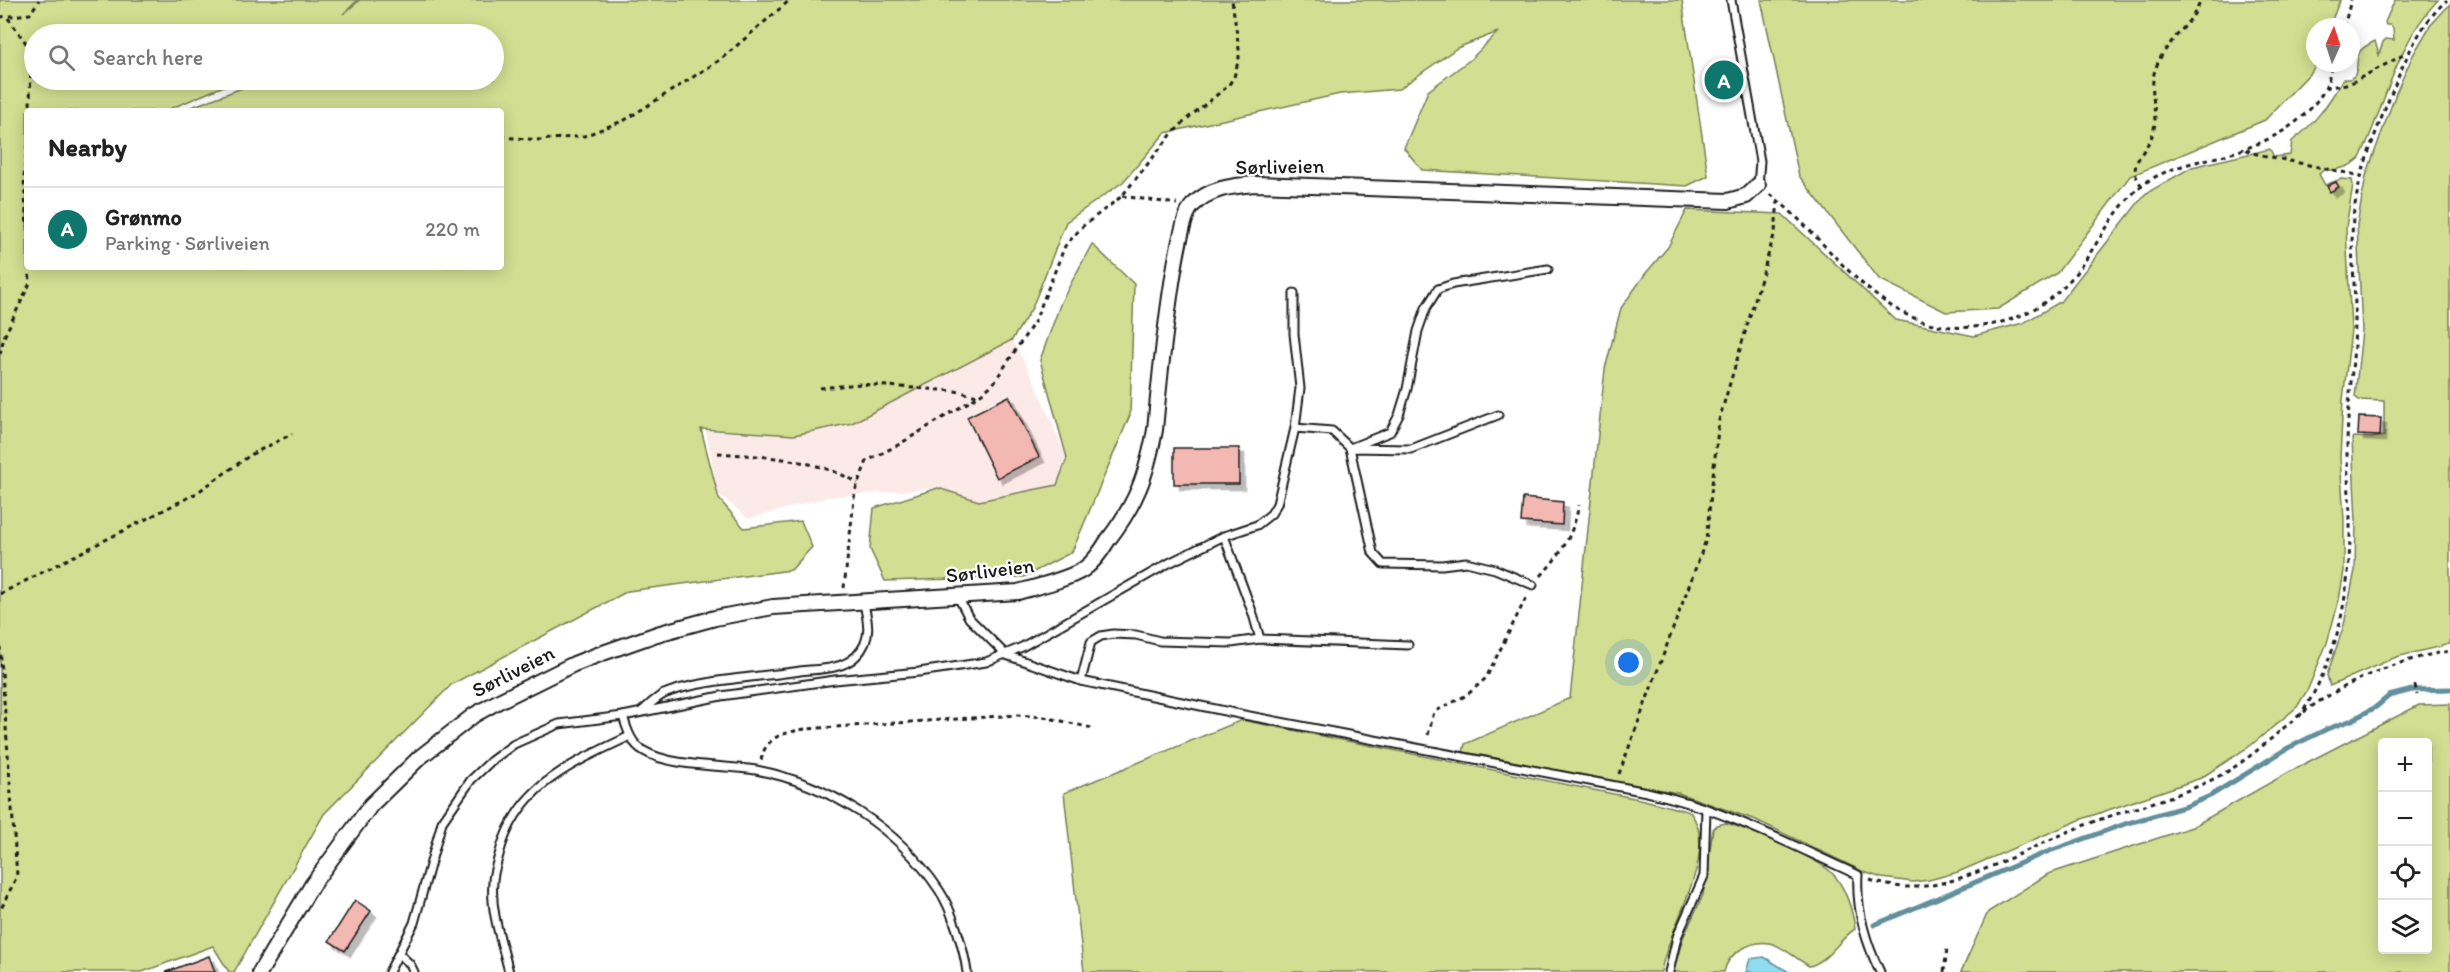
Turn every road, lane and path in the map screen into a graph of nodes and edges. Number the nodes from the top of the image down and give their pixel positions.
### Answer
1 (790, 0) edge
2 (1232, 0) edge
3 (1731, 0) edge
4 (2201, 0) edge
5 (2352, 0) edge
6 (2447, 0) edge
7 (38, 1) edge
8 (0, 17) edge
9 (8, 18) junction
10 (2347, 18) edge
11 (24, 40) edge
12 (2409, 53) junction
13 (2330, 72) edge
14 (2325, 88) junction
15 (30, 90) edge
16 (30, 108) edge
17 (504, 137) edge
18 (2246, 149) junction
19 (2361, 176) junction
20 (1758, 185) junction
21 (2142, 186) junction
22 (1122, 196) junction
23 (1778, 201) junction
24 (1192, 206) junction
25 (1548, 269) dead end
26 (29, 270) edge
27 (1294, 293) dead end
28 (0, 354) edge
29 (820, 388) dead end
30 (978, 396) junction
31 (1498, 415) dead end
32 (1295, 428) junction
33 (292, 434) dead end
34 (1350, 448) junction
35 (718, 453) dead end
36 (858, 483) junction
37 (1579, 505) dead end
38 (1224, 536) junction
39 (1533, 585) junction
40 (0, 594) edge
41 (958, 597) junction
42 (863, 600) junction
43 (842, 601) junction
44 (1260, 639) junction
45 (1408, 645) dead end
46 (0, 646) edge
47 (2450, 651) edge
48 (1006, 655) junction
49 (1081, 681) junction
50 (2415, 685) dead end
51 (2417, 695) dead end
52 (639, 713) junction
53 (624, 716) junction
54 (2299, 717) junction
55 (1092, 728) dead end
56 (1428, 735) dead end
57 (630, 736) junction
58 (759, 771) junction
59 (1614, 785) junction
60 (1706, 808) junction
61 (1858, 875) junction
62 (0, 911) edge
63 (1947, 949) dead end
64 (399, 954) junction
65 (260, 972) edge
66 (389, 972) edge
67 (414, 972) edge
68 (509, 972) edge
69 (967, 972) edge
70 (1669, 972) edge
71 (1880, 972) edge
72 (1944, 972) edge

1 - 17 path
2 - 22 path
3 - 20 lane
4 - 21 path
5 - 10 path
6 - 12 path
7 - 9 path
8 - 9 path
9 - 11 path
12 - 14 path
12 - 19 path
13 - 14 path
14 - 18 path
15 - 16 path
18 - 19 path
18 - 21 path
19 - 54 path
20 - 23 path
20 - 24 street, Sørliveien
21 - 23 path
22 - 24 path
22 - 30 path
23 - 59 path
24 - 41 street, Sørliveien
25 - 34 lane
26 - 28 path
27 - 32 lane
29 - 30 path
30 - 36 path
31 - 34 lane
32 - 34 lane
32 - 38 lane
33 - 40 path
34 - 39 lane
35 - 36 path
36 - 43 path
37 - 39 path
38 - 44 lane
38 - 48 lane
39 - 56 path
41 - 42 street, Sørliveien
41 - 48 lane
42 - 43 street, Sørliveien
42 - 52 lane
43 - 65 street, Sørliveien
44 - 45 lane
44 - 49 lane
46 - 62 path
47 - 54 path
48 - 49 lane
48 - 52 lane
49 - 59 lane
50 - 51 path
52 - 53 lane
53 - 57 lane
53 - 64 lane
54 - 61 path
55 - 58 path
57 - 58 lane
57 - 68 lane
58 - 69 lane
59 - 60 lane
60 - 61 lane
60 - 70 lane
61 - 71 lane
63 - 72 path
64 - 66 lane
64 - 67 lane

